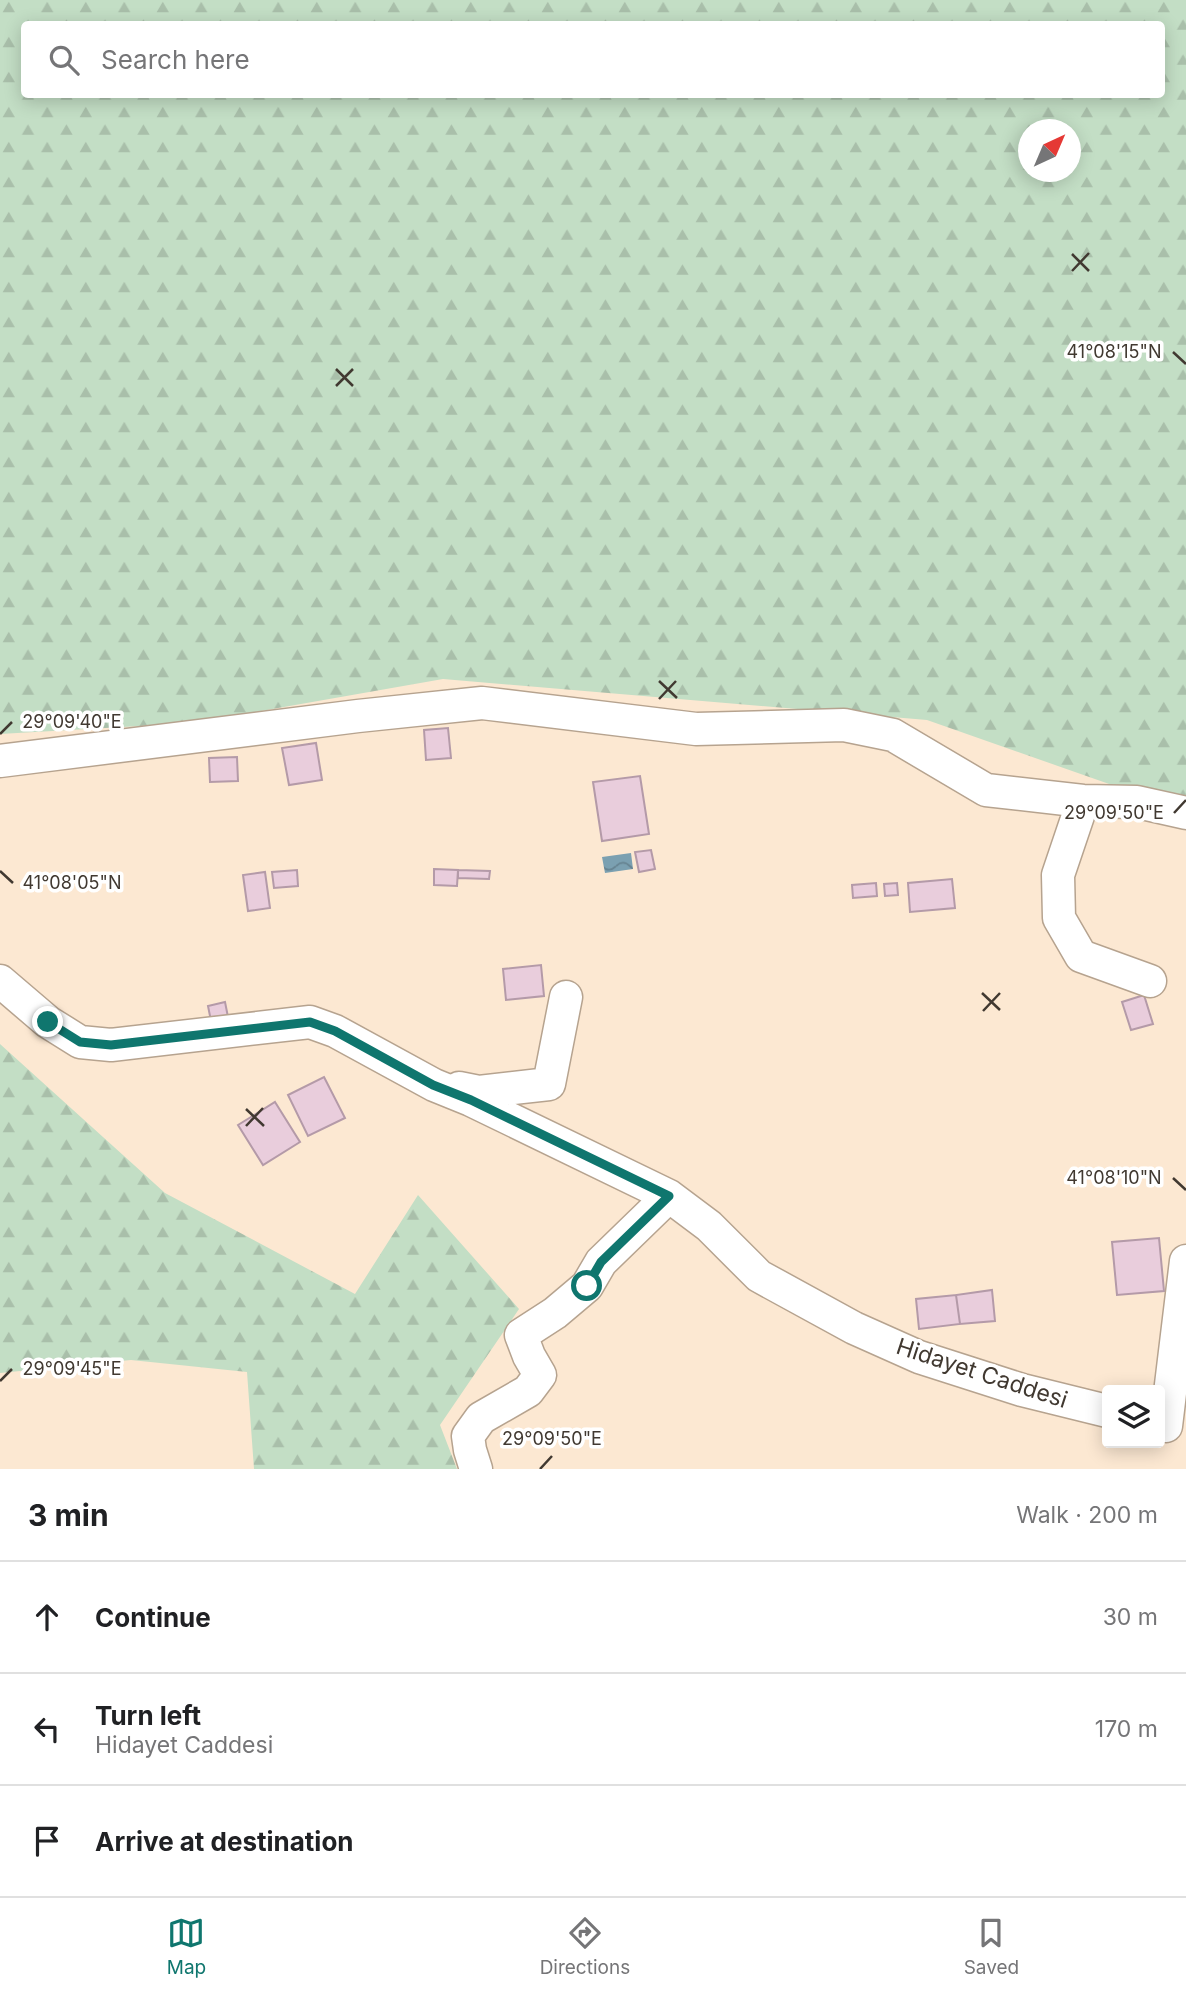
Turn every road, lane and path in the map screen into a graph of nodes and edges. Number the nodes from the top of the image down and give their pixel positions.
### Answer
1 (0, 761) edge
2 (1083, 801) junction
3 (1186, 813) edge
4 (0, 981) edge
5 (1150, 981) dead end
6 (566, 996) dead end
7 (433, 1085) junction
8 (669, 1196) junction
9 (1186, 1261) edge
10 (1102, 1411) edge
11 (1171, 1429) edge
12 (476, 1469) edge

1 - 2 street
2 - 3 street
2 - 5 street
4 - 7 street, Hidayet Caddesi
6 - 7 street
7 - 8 street, Hidayet Caddesi
8 - 10 street, Hidayet Caddesi
8 - 12 street
9 - 11 street

